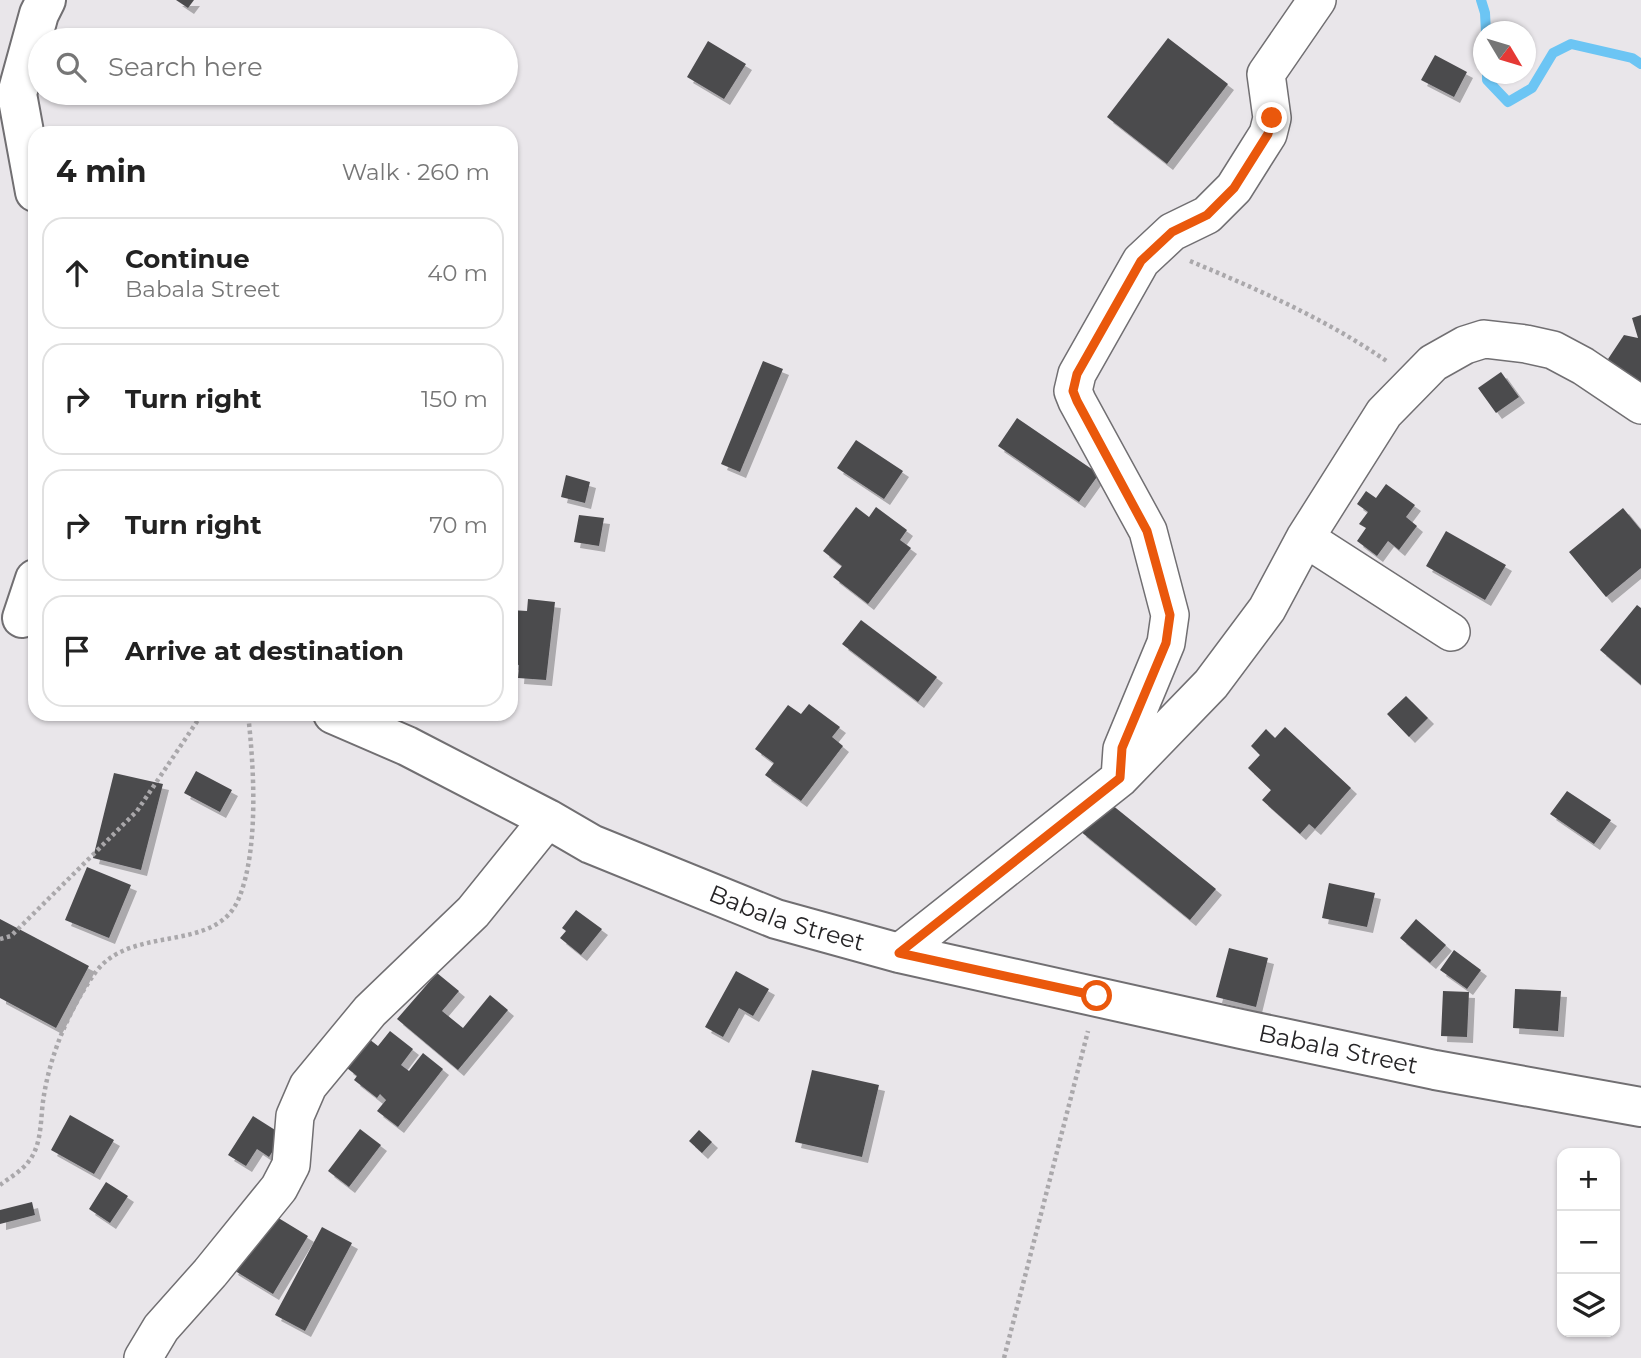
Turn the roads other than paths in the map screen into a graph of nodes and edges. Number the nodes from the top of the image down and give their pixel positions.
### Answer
1 (46, 0) edge
2 (1317, 0) edge
3 (33, 28) edge
4 (28, 41) edge
5 (9, 88) edge
6 (28, 164) edge
7 (1641, 405) edge
8 (1305, 538) junction
9 (28, 596) edge
10 (19, 617) edge
11 (1451, 632) dead end
12 (350, 721) edge
13 (1120, 778) junction
14 (548, 819) junction
15 (899, 953) junction
16 (1641, 1107) edge
17 (142, 1358) edge

1 - 3 street
2 - 13 street
4 - 5 street
5 - 6 street
7 - 8 street
8 - 11 street
8 - 13 street
9 - 10 street
12 - 14 street, Babala Street
13 - 15 street
14 - 15 street, Babala Street
14 - 17 street
15 - 16 street, Babala Street

